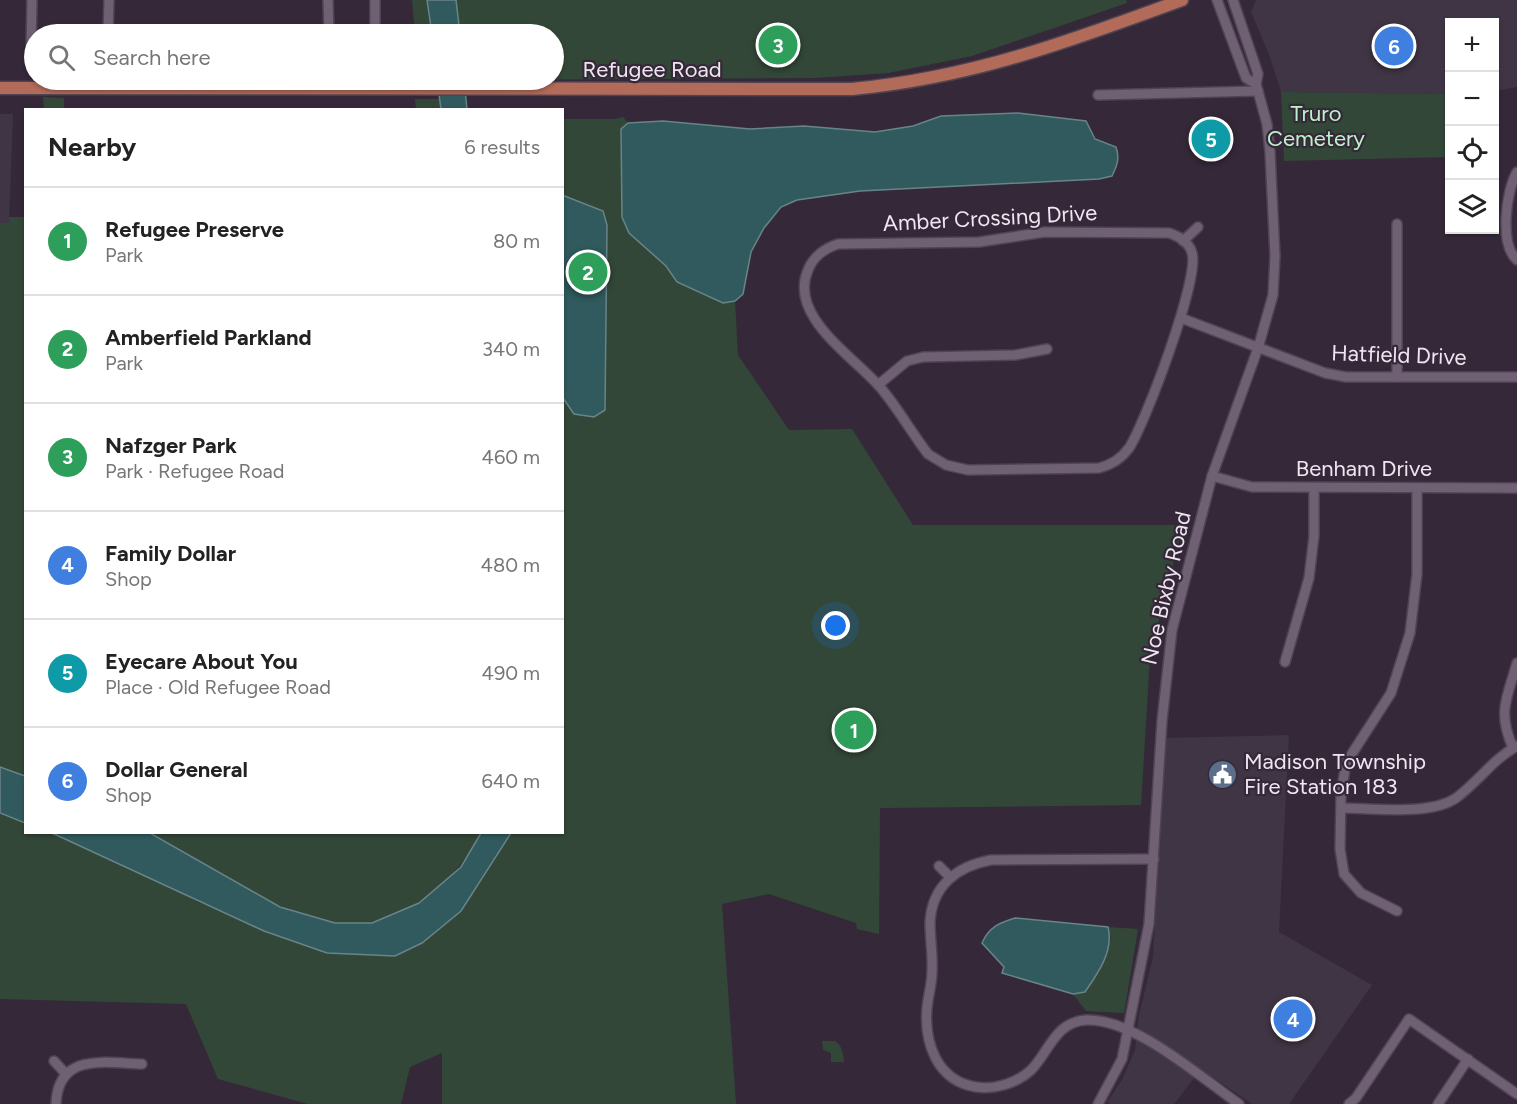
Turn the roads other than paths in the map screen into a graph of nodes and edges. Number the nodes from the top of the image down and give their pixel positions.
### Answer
1 (32, 0) edge
2 (109, 0) edge
3 (328, 0) edge
4 (375, 0) edge
5 (1182, 0) edge
6 (1217, 0) edge
7 (1233, 0) edge
8 (32, 24) edge
9 (108, 24) edge
10 (329, 24) edge
11 (375, 24) edge
12 (24, 87) edge
13 (1257, 87) junction
14 (0, 88) edge
15 (416, 90) edge
16 (501, 90) edge
17 (501, 90) edge
18 (564, 90) edge
19 (564, 90) edge
20 (1098, 95) dead end
21 (1517, 172) edge
22 (1398, 224) dead end
23 (1198, 226) dead end
24 (1184, 241) junction
25 (1516, 259) edge
26 (1181, 318) junction
27 (1258, 348) junction
28 (1047, 349) dead end
29 (1397, 377) junction
30 (1517, 377) edge
31 (878, 385) junction
32 (1212, 476) junction
33 (1314, 488) junction
34 (1417, 488) junction
35 (1517, 488) edge
36 (1285, 662) dead end
37 (1517, 663) edge
38 (1515, 747) edge
39 (1341, 808) junction
40 (1154, 859) junction
41 (939, 866) dead end
42 (950, 877) junction
43 (1398, 911) dead end
44 (1128, 1029) junction
45 (1468, 1059) junction
46 (54, 1061) dead end
47 (142, 1064) dead end
48 (66, 1074) junction
49 (1517, 1094) edge
50 (56, 1104) edge
51 (1098, 1104) edge
52 (1239, 1104) edge
53 (1349, 1104) edge
54 (1438, 1104) edge

1 - 8 street
2 - 9 street
3 - 10 street
4 - 11 street
5 - 19 main road, Refugee Road
6 - 13 street, Noe Bixby Road
7 - 13 street, Noe Bixby Road
12 - 14 main road, Refugee Road
13 - 20 street
13 - 27 street, Noe Bixby Road
15 - 16 main road, Refugee Road
17 - 18 main road, Refugee Road
21 - 25 street
22 - 29 street
23 - 24 street
24 - 26 street
24 - 31 street, Amber Crossing Drive
26 - 27 street, Hatfield Drive
26 - 31 street
27 - 29 street, Hatfield Drive
27 - 32 street, Noe Bixby Road
28 - 31 street
29 - 30 street, Hatfield Drive
32 - 33 street, Benham Drive
32 - 40 street, Noe Bixby Road
33 - 34 street, Benham Drive
33 - 36 street
34 - 35 street, Benham Drive
34 - 39 street
37 - 38 street
38 - 39 street
39 - 43 street
40 - 42 street
40 - 44 street, Noe Bixby Road
41 - 42 street
42 - 44 street
44 - 51 street, Noe Bixby Road
44 - 52 street
45 - 49 street
45 - 53 street
45 - 54 street
46 - 48 street
47 - 48 street
48 - 50 street

